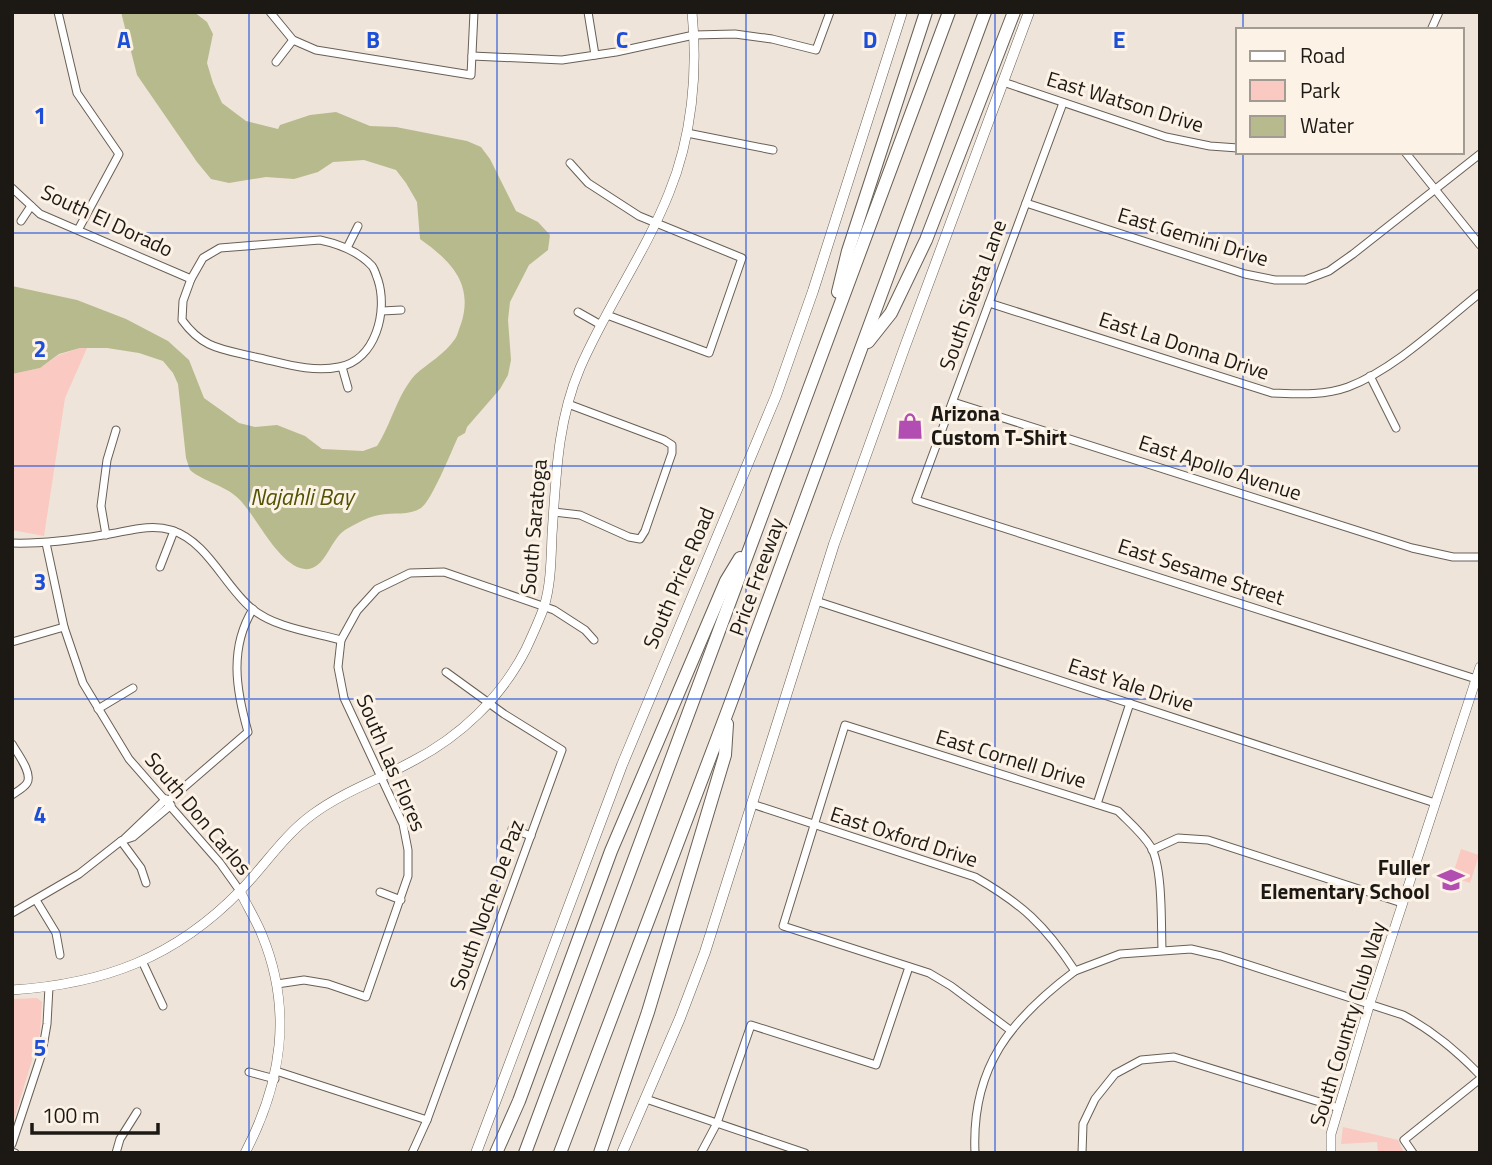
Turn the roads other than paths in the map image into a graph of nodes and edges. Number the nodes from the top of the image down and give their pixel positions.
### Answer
1 (58, 12) edge
2 (270, 12) edge
3 (474, 12) edge
4 (588, 12) edge
5 (692, 12) edge
6 (830, 12) edge
7 (902, 12) edge
8 (926, 12) edge
9 (949, 12) edge
10 (985, 12) edge
11 (1014, 12) edge
12 (1029, 12) edge
13 (1439, 12) edge
14 (1432, 28) edge
15 (694, 35) junction
16 (293, 40) junction
17 (595, 55) junction
18 (472, 57) junction
19 (276, 62) dead end
20 (1003, 82) junction
21 (1063, 103) junction
22 (687, 133) junction
23 (1236, 148) edge
24 (774, 150) dead end
25 (1407, 154) edge
26 (1480, 154) edge
27 (570, 163) dead end
28 (12, 188) edge
29 (1434, 188) junction
30 (1026, 203) junction
31 (31, 206) junction
32 (21, 221) dead end
33 (655, 223) junction
34 (358, 226) dead end
35 (78, 230) junction
36 (1480, 245) edge
37 (347, 248) junction
38 (191, 279) junction
39 (1480, 293) edge
40 (989, 303) junction
41 (401, 310) dead end
42 (382, 311) junction
43 (578, 312) dead end
44 (607, 315) junction
45 (601, 325) junction
46 (826, 342) junction
47 (862, 351) junction
48 (342, 367) junction
49 (1370, 376) junction
50 (348, 388) dead end
51 (953, 402) junction
52 (568, 404) junction
53 (1396, 428) dead end
54 (116, 430) dead end
55 (916, 500) joint
56 (554, 512) junction
57 (174, 531) junction
58 (755, 534) junction
59 (106, 535) junction
60 (12, 543) edge
61 (46, 543) junction
62 (1480, 558) edge
63 (160, 567) dead end
64 (816, 601) junction
65 (544, 606) junction
66 (253, 609) junction
67 (64, 627) junction
68 (341, 640) junction
69 (594, 640) dead end
70 (12, 642) edge
71 (1480, 667) edge
72 (446, 672) dead end
73 (1476, 679) junction
74 (133, 688) dead end
75 (490, 703) junction
76 (1130, 704) junction
77 (97, 709) junction
78 (728, 710) junction
79 (12, 744) edge
80 (381, 775) junction
81 (12, 795) edge
82 (168, 802) junction
83 (1435, 803) junction
84 (752, 804) junction
85 (1097, 804) junction
86 (812, 825) junction
87 (512, 829) dead end
88 (531, 836) junction
89 (121, 841) junction
90 (1152, 850) junction
91 (146, 883) dead end
92 (240, 891) junction
93 (380, 892) dead end
94 (401, 900) junction
95 (36, 901) junction
96 (1402, 904) junction
97 (12, 913) edge
98 (1162, 950) junction
99 (60, 955) dead end
100 (142, 961) junction
101 (909, 967) junction
102 (1075, 971) junction
103 (277, 984) junction
104 (49, 987) junction
105 (12, 990) edge
106 (1370, 1003) junction
107 (163, 1006) dead end
108 (1010, 1030) junction
109 (249, 1072) dead end
110 (276, 1075) junction
111 (1480, 1077) edge
112 (646, 1099) junction
113 (1339, 1108) junction
114 (137, 1112) dead end
115 (427, 1120) junction
116 (717, 1123) junction
117 (12, 1144) edge
118 (116, 1153) edge
119 (245, 1153) edge
120 (412, 1153) edge
121 (476, 1153) edge
122 (496, 1153) edge
123 (525, 1153) edge
124 (560, 1153) edge
125 (600, 1153) edge
126 (622, 1153) edge
127 (701, 1153) edge
128 (805, 1153) edge
129 (975, 1153) edge
130 (1082, 1153) edge
131 (1331, 1153) edge
132 (1413, 1153) edge

1 - 35 street
2 - 16 street
3 - 18 street
4 - 17 street
5 - 15 street, South Saratoga
6 - 15 street
7 - 121 main road, South Price Road
8 - 46 highway
9 - 46 highway, Price Freeway
10 - 47 highway, Price Freeway
11 - 47 highway
12 - 20 main road
13 - 14 street
15 - 17 street
15 - 22 street, South Saratoga
16 - 18 street
16 - 19 street
17 - 18 street
20 - 21 street, East Watson Drive
20 - 64 main road
21 - 23 street, East Watson Drive
21 - 30 street, South Siesta Lane
22 - 24 street
22 - 33 street, South Saratoga
25 - 29 street
26 - 29 street, East Gemini Drive
27 - 33 street
28 - 31 street, South El Dorado
29 - 30 street, East Gemini Drive
29 - 36 street
30 - 40 street, South Siesta Lane
31 - 32 street
31 - 35 street, South El Dorado
33 - 44 street, South Saratoga
33 - 44 street
34 - 37 street
35 - 38 street, South El Dorado
37 - 38 street
37 - 42 street
38 - 48 street
39 - 49 street, East La Donna Drive
40 - 49 street, East La Donna Drive
40 - 51 street, South Siesta Lane
41 - 42 street
42 - 48 street
43 - 45 street
44 - 45 street, South Saratoga
45 - 52 street, South Saratoga
46 - 58 highway, Price Freeway
47 - 78 highway, Price Freeway
48 - 50 street
49 - 53 street
51 - 55 street, South Siesta Lane
51 - 62 street, East Apollo Avenue
52 - 56 street, South Saratoga
52 - 56 street
54 - 59 street
55 - 73 street, East Sesame Street
56 - 65 street, South Saratoga
57 - 59 street
57 - 63 street
57 - 66 street
58 - 122 highway
58 - 123 highway, Price Freeway
59 - 61 street
60 - 61 street
61 - 67 street, South Don Carlos
64 - 76 street, East Yale Drive
64 - 84 main road
65 - 68 street
65 - 69 street
65 - 75 street, South Saratoga
66 - 68 street
66 - 82 street
67 - 70 street
67 - 77 street, South Don Carlos
68 - 80 street, South Las Flores
71 - 73 street, South Country Club Way
72 - 75 street
73 - 83 street, South Country Club Way
74 - 77 street
75 - 80 street, South Saratoga
75 - 88 street, South Noche De Paz
76 - 83 street, East Yale Drive
76 - 85 street
77 - 82 street, South Don Carlos
78 - 124 highway, Price Freeway
78 - 125 highway
79 - 81 street
80 - 92 street, South Saratoga
80 - 94 street, South Las Flores
82 - 89 street
82 - 92 street, South Don Carlos
83 - 96 street, South Country Club Way
84 - 86 street, East Oxford Drive
84 - 112 main road
85 - 86 street, East Cornell Drive
85 - 90 street, East Cornell Drive
86 - 101 street
86 - 102 street, East Oxford Drive
87 - 88 street
88 - 115 street, South Noche De Paz
89 - 91 street
89 - 95 street
90 - 96 street
90 - 98 street, East Cornell Drive
92 - 100 street, South Saratoga
92 - 103 street, South Don Carlos
93 - 94 street
94 - 103 street, South Las Flores
95 - 97 street
95 - 99 street
96 - 106 street, South Country Club Way
98 - 102 street
98 - 106 street
100 - 104 street, South Saratoga
100 - 107 street
101 - 108 street
101 - 116 street
102 - 108 street
103 - 110 street, South Don Carlos
104 - 105 street, South Saratoga
104 - 117 street
106 - 111 street
106 - 113 street, South Country Club Way
108 - 129 street
109 - 110 street
110 - 115 street
110 - 119 street, South Don Carlos
111 - 132 street
112 - 116 street
112 - 126 main road
113 - 130 street
113 - 131 street, South Country Club Way
114 - 118 street
115 - 120 street, South Noche De Paz
116 - 127 street
116 - 128 street

